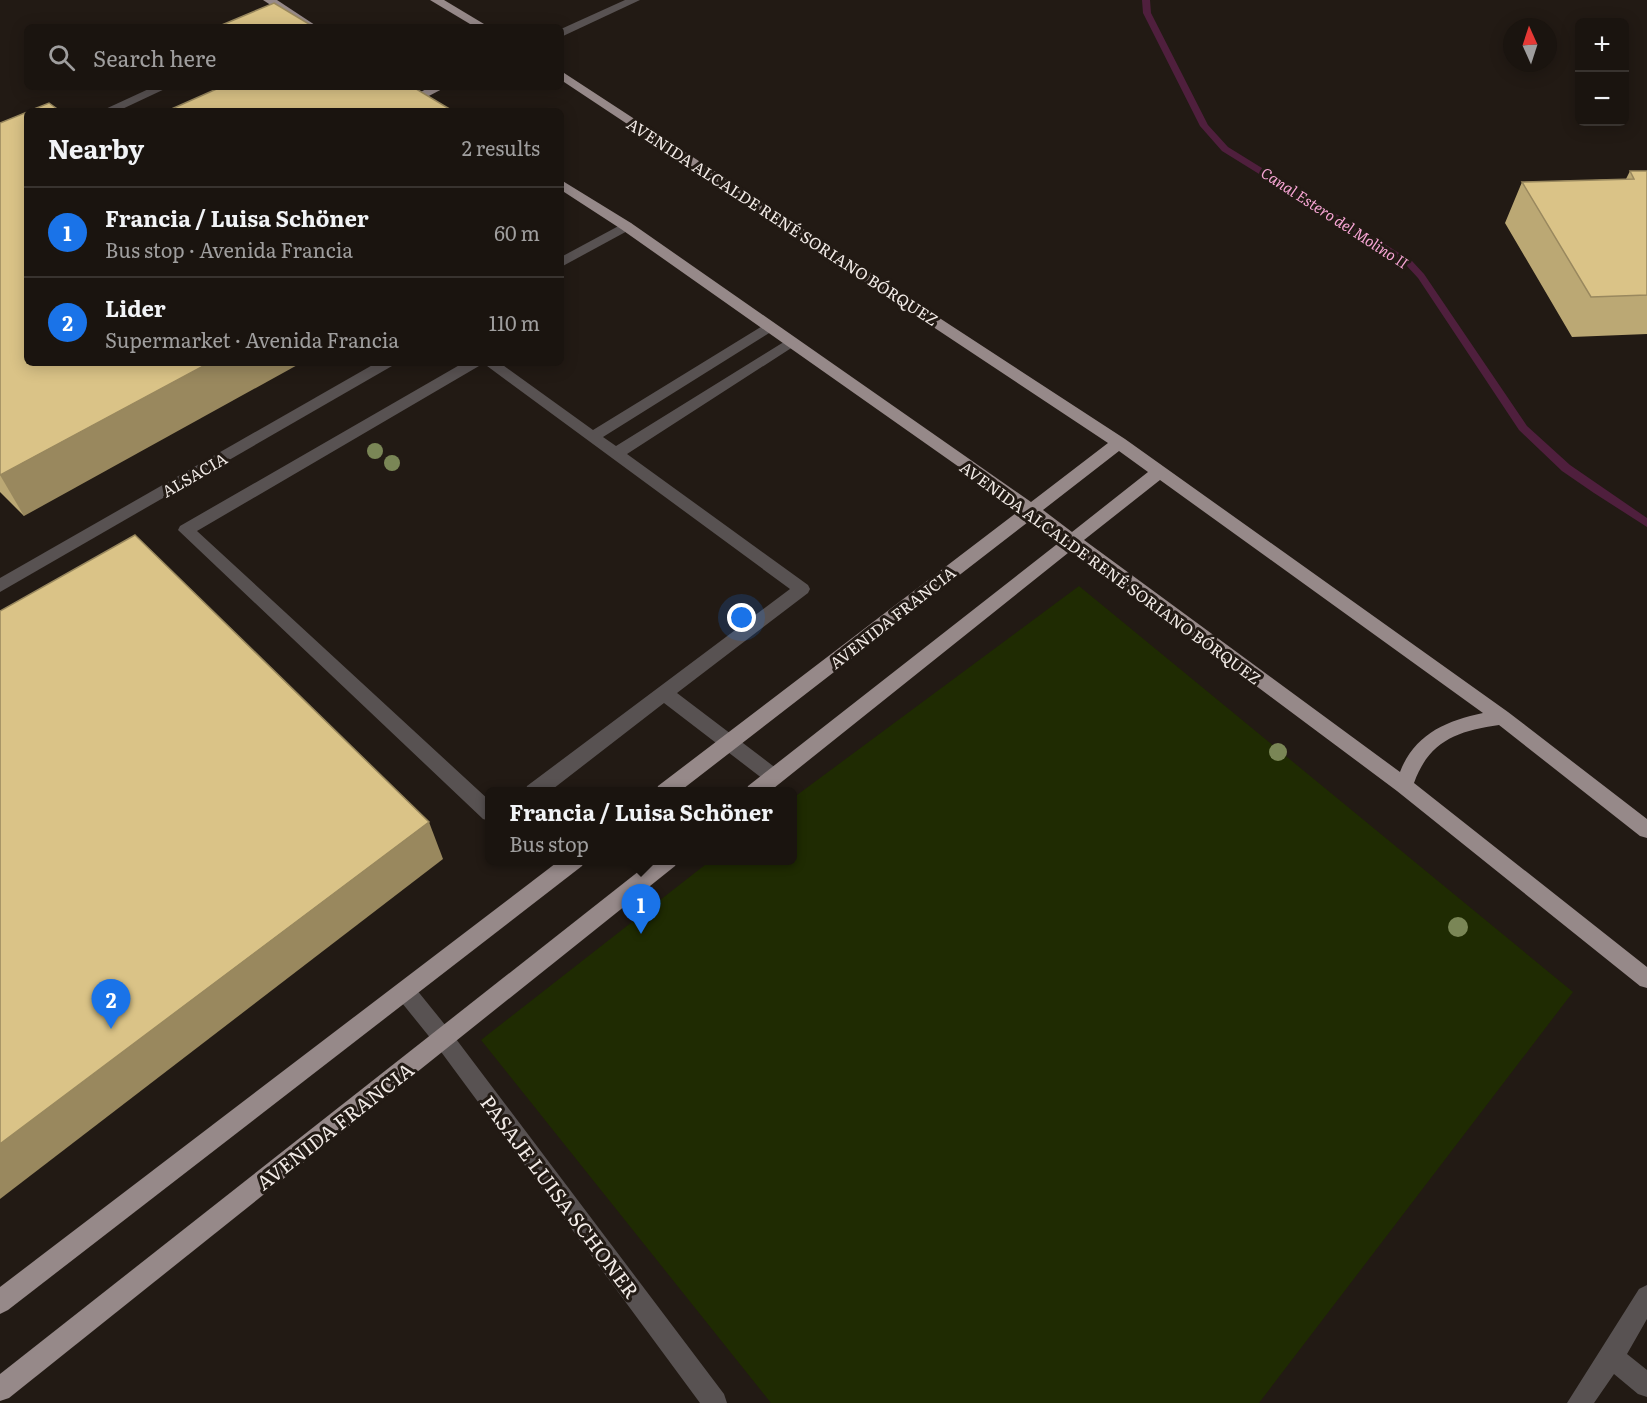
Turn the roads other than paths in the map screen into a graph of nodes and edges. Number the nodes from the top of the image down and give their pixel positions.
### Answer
1 (269, 0) edge
2 (436, 0) edge
3 (634, 0) edge
4 (304, 24) edge
5 (478, 24) edge
6 (564, 32) edge
7 (564, 77) edge
8 (156, 90) edge
9 (413, 90) edge
10 (433, 90) edge
11 (421, 95) junction
12 (438, 106) edge
13 (114, 108) edge
14 (564, 186) edge
15 (626, 226) junction
16 (564, 261) edge
17 (769, 327) junction
18 (792, 343) junction
19 (382, 366) edge
20 (469, 366) edge
21 (494, 366) edge
22 (592, 437) junction
23 (1119, 443) junction
24 (615, 454) junction
25 (1159, 472) junction
26 (1031, 510) junction
27 (1072, 542) junction
28 (0, 586) edge
29 (664, 694) junction
30 (1502, 717) junction
31 (728, 743) junction
32 (774, 777) junction
33 (1404, 786) junction
34 (541, 787) edge
35 (671, 787) edge
36 (761, 787) edge
37 (485, 809) edge
38 (1647, 830) edge
39 (570, 865) edge
40 (663, 865) edge
41 (1647, 979) edge
42 (405, 991) junction
43 (443, 1038) junction
44 (1647, 1297) edge
45 (0, 1302) edge
46 (1611, 1357) junction
47 (1647, 1385) edge
48 (0, 1389) edge
49 (715, 1403) edge
50 (1579, 1403) edge

1 - 4 main road
2 - 5 main road
3 - 6 street
7 - 23 main road, AVENIDA ALCALDE RENÉ SORIANO BÓRQUEZ
8 - 13 street
9 - 11 main road
10 - 11 main road
11 - 12 main road
14 - 15 main road, AVENIDA ALCALDE RENÉ SORIANO BÓRQUEZ
15 - 16 street
15 - 17 main road, AVENIDA ALCALDE RENÉ SORIANO BÓRQUEZ
17 - 18 main road, AVENIDA ALCALDE RENÉ SORIANO BÓRQUEZ
17 - 22 street
18 - 24 street
18 - 26 main road, AVENIDA ALCALDE RENÉ SORIANO BÓRQUEZ
19 - 28 street, ALSACIA
20 - 37 street
21 - 22 street
22 - 24 street
23 - 25 main road, AVENIDA ALCALDE RENÉ SORIANO BÓRQUEZ
23 - 26 main road, AVENIDA FRANCIA
24 - 29 street
25 - 27 main road
25 - 30 main road, AVENIDA ALCALDE RENÉ SORIANO BÓRQUEZ
26 - 27 main road, AVENIDA ALCALDE RENÉ SORIANO BÓRQUEZ
26 - 31 main road, AVENIDA FRANCIA
27 - 32 main road
27 - 33 main road, AVENIDA ALCALDE RENÉ SORIANO BÓRQUEZ
29 - 31 street
29 - 34 street
30 - 33 main road
30 - 38 main road, AVENIDA ALCALDE RENÉ SORIANO BÓRQUEZ
31 - 32 street
31 - 35 main road, AVENIDA FRANCIA
32 - 36 main road
33 - 41 main road, AVENIDA ALCALDE RENÉ SORIANO BÓRQUEZ
39 - 42 main road
40 - 43 main road, AVENIDA FRANCIA
42 - 43 street, PASAJE LUISA SCHONER
42 - 45 main road
43 - 48 main road, AVENIDA FRANCIA
43 - 49 street, PASAJE LUISA SCHONER
44 - 46 street
46 - 47 street
46 - 50 street

